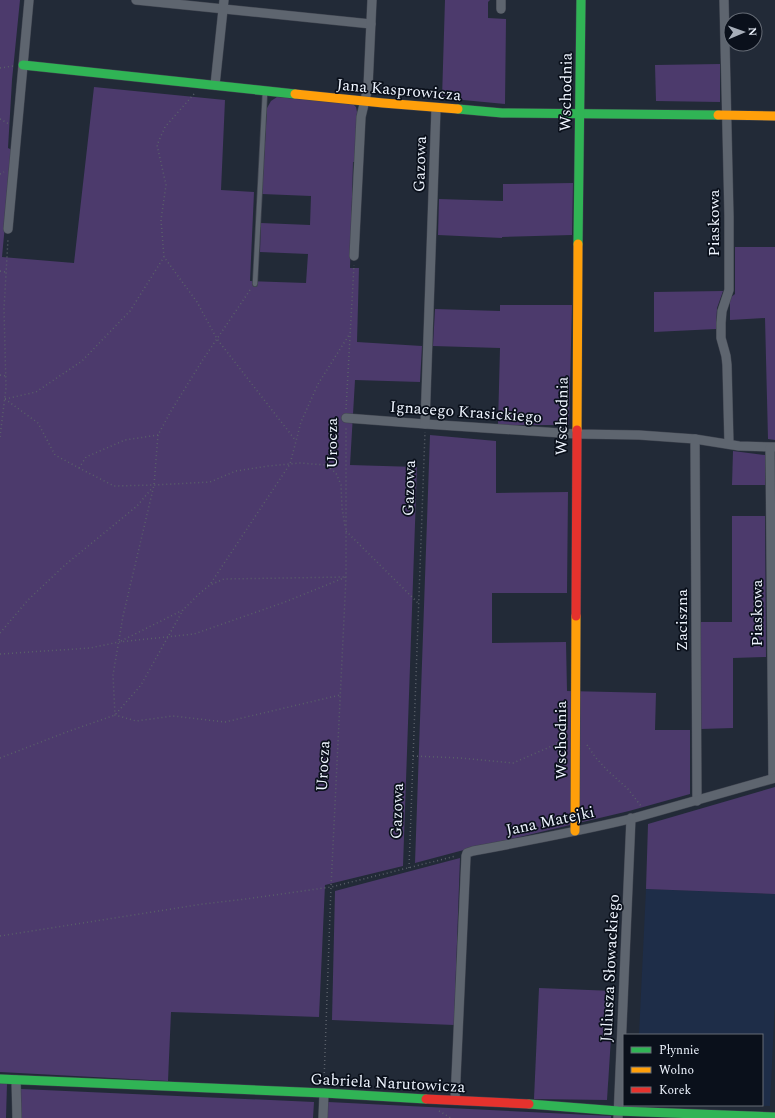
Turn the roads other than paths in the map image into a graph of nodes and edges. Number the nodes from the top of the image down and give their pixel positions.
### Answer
1 (29, 0) edge
2 (136, 0) edge
3 (372, 0) edge
4 (581, 0) edge
5 (724, 0) edge
6 (224, 4) edge
7 (370, 24) junction
8 (23, 65) junction
9 (215, 85) junction
10 (265, 90) junction
11 (365, 101) junction
12 (436, 108) junction
13 (580, 114) junction
14 (726, 116) junction
15 (775, 116) edge
16 (8, 229) road end
17 (354, 256) road end
18 (255, 284) road end
19 (346, 418) road end
20 (425, 424) junction
21 (576, 434) junction
22 (695, 438) junction
23 (729, 444) junction
24 (772, 448) edge
25 (774, 778) edge
26 (697, 801) junction
27 (631, 818) junction
28 (575, 832) junction
29 (0, 1079) edge
30 (16, 1080) junction
31 (324, 1093) junction
32 (456, 1100) junction
33 (618, 1115) edge
34 (775, 1117) edge
35 (17, 1118) edge
36 (322, 1118) edge

1 - 8 street
2 - 6 street
3 - 7 street
4 - 13 street, Wschodnia
5 - 14 street, Piaskowa
6 - 7 street
6 - 9 street
7 - 11 street
8 - 9 street, Jana Kasprowicza
8 - 16 street
9 - 10 street, Jana Kasprowicza
10 - 11 street, Jana Kasprowicza
10 - 18 lane
11 - 12 street, Jana Kasprowicza
11 - 17 street
12 - 13 street, Jana Kasprowicza
12 - 20 street, Gazowa
13 - 14 street, Jana Kasprowicza
13 - 21 street, Wschodnia
14 - 15 street, Jana Kasprowicza
14 - 23 street, Piaskowa
19 - 20 street, Ignacego Krasickiego
20 - 21 street, Ignacego Krasickiego
21 - 22 street, Ignacego Krasickiego
21 - 28 street, Wschodnia
22 - 23 street, Ignacego Krasickiego
22 - 26 street, Zaciszna
23 - 24 street, Ignacego Krasickiego
24 - 25 street, Piaskowa
25 - 26 street, Jana Matejki
26 - 27 street, Jana Matejki
27 - 28 street, Jana Matejki
27 - 33 street, Juliusza Słowackiego
28 - 32 street, Jana Matejki
29 - 30 street, Gabriela Narutowicza
30 - 31 street, Gabriela Narutowicza
30 - 35 street
31 - 32 street, Gabriela Narutowicza
31 - 36 street
32 - 33 street, Gabriela Narutowicza
33 - 34 street, Gabriela Narutowicza

